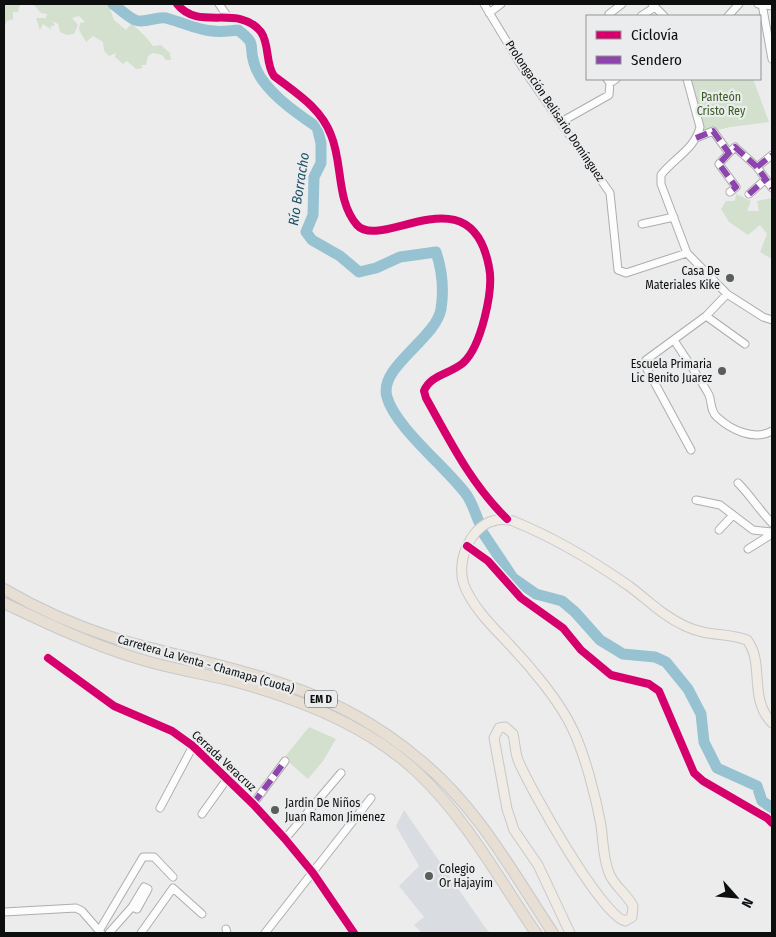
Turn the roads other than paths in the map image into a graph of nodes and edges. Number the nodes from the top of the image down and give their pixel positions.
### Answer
1 (177, 4) edge
2 (219, 4) edge
3 (484, 4) edge
4 (500, 4) edge
5 (622, 4) edge
6 (739, 4) edge
7 (758, 4) edge
8 (762, 4) edge
9 (654, 5) edge
10 (772, 6) edge
11 (489, 13) junction
12 (610, 15) edge
13 (642, 15) edge
14 (663, 15) edge
15 (729, 15) edge
16 (228, 17) junction
17 (772, 59) edge
18 (611, 80) edge
19 (687, 80) edge
20 (562, 122) junction
21 (696, 138) junction
22 (729, 154) junction
23 (772, 155) edge
24 (757, 167) junction
25 (766, 179) junction
26 (772, 188) edge
27 (730, 192) dead end
28 (749, 194) dead end
29 (674, 217) junction
30 (642, 224) dead end
31 (687, 254) junction
32 (727, 294) junction
33 (706, 316) junction
34 (772, 320) edge
35 (674, 340) junction
36 (745, 344) dead end
37 (772, 431) edge
38 (691, 450) dead end
39 (738, 483) dead end
40 (696, 500) dead end
41 (733, 515) junction
42 (507, 519) junction
43 (772, 522) edge
44 (719, 530) dead end
45 (772, 533) edge
46 (467, 546) junction
47 (748, 549) dead end
48 (4, 589) edge
49 (4, 603) edge
50 (48, 658) dead end
51 (772, 723) edge
52 (193, 746) junction
53 (285, 760) dead end
54 (341, 773) dead end
55 (227, 779) junction
56 (371, 798) dead end
57 (253, 804) junction
58 (160, 808) dead end
59 (202, 814) dead end
60 (772, 823) edge
61 (285, 839) junction
62 (313, 873) junction
63 (173, 877) dead end
64 (132, 907) dead end
65 (4, 912) edge
66 (202, 914) dead end
67 (100, 932) edge
68 (109, 933) edge
69 (142, 933) edge
70 (265, 933) edge
71 (354, 933) edge
72 (536, 933) edge
73 (552, 933) edge
74 (570, 933) edge

1 - 16 street
2 - 16 street
3 - 11 street, Prolongación Belisario Domínguez
4 - 11 street
5 - 12 street
6 - 15 street
7 - 8 street
8 - 10 street
8 - 17 street
9 - 13 street
9 - 14 street
11 - 20 street, Prolongación Belisario Domínguez
16 - 42 street
18 - 20 street
19 - 21 street
20 - 31 street, Prolongación Belisario Domínguez
21 - 22 street
21 - 29 street
22 - 24 street
22 - 27 street
23 - 24 street
24 - 25 street
25 - 26 street
25 - 28 street
29 - 30 street
29 - 31 street
31 - 32 street
32 - 33 street
32 - 34 street
33 - 35 street
33 - 36 street
35 - 37 street
35 - 38 street
39 - 43 street
40 - 41 street
41 - 44 street
41 - 45 street
42 - 46 main road
42 - 51 main road
45 - 47 street
46 - 60 street
46 - 74 main road
48 - 73 highway, Carretera La Venta - Chamapa (Cuota) / EM D
49 - 72 highway, Carretera La Venta - Chamapa (Cuota) / EM D
50 - 52 street, Cerrada Veracruz
52 - 55 street, Cerrada Veracruz
52 - 58 street
53 - 57 street
54 - 61 street
55 - 57 street, Cerrada Veracruz
55 - 59 street
56 - 62 street
57 - 61 street, Cerrada Veracruz
61 - 62 street, Cerrada Veracruz
62 - 70 street
62 - 71 street, Cerrada Veracruz
63 - 67 street
64 - 68 street
65 - 67 street
66 - 69 street

